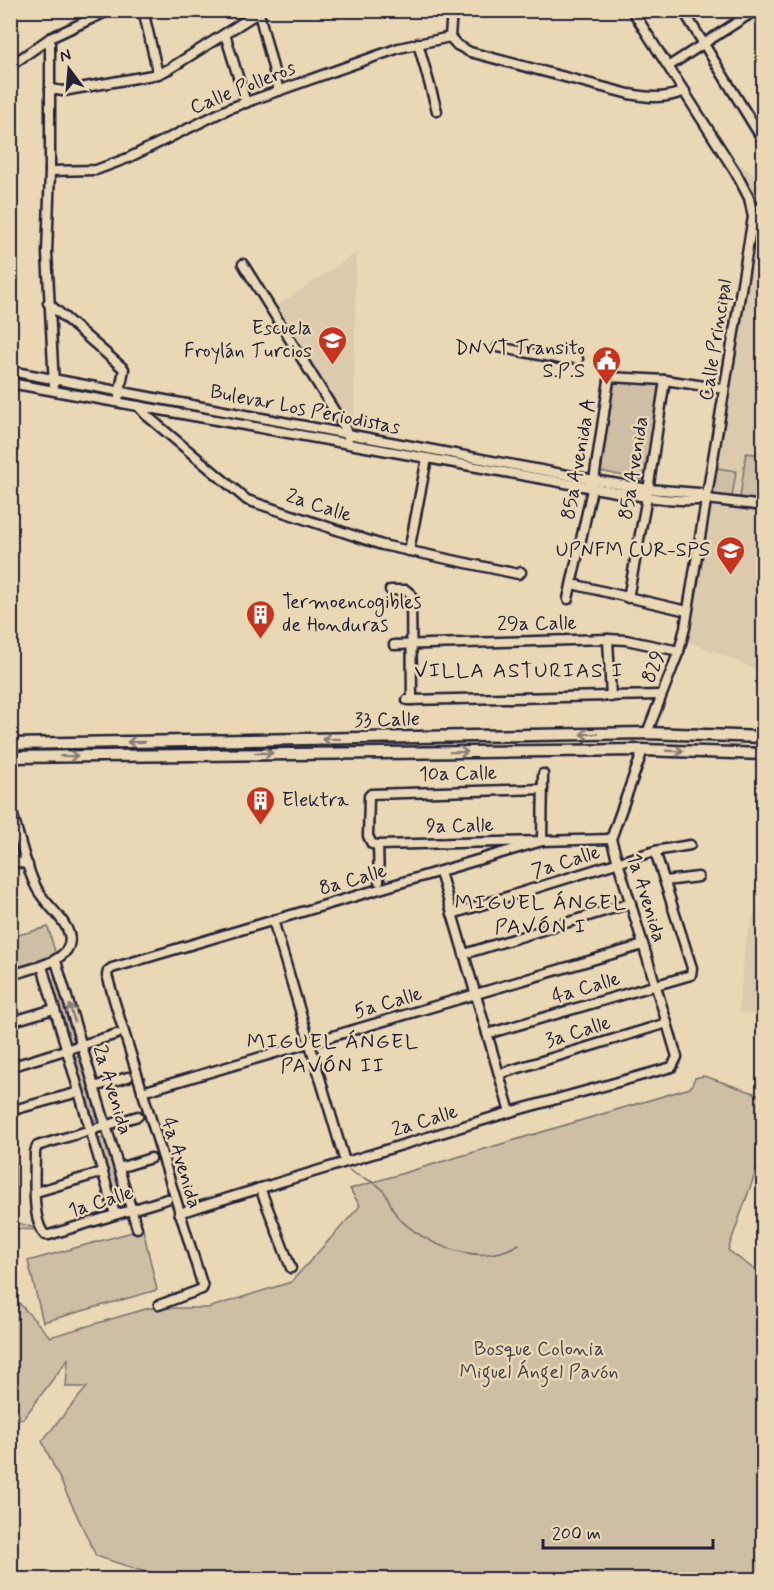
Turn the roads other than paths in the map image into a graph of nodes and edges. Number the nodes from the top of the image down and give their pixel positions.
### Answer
1 (110, 10) edge
2 (143, 10) edge
3 (452, 10) edge
4 (632, 10) edge
5 (683, 10) edge
6 (756, 10) edge
7 (96, 13) edge
8 (225, 34) junction
9 (450, 37) junction
10 (50, 38) junction
11 (418, 43) junction
12 (704, 44) junction
13 (10, 66) edge
14 (669, 66) junction
15 (158, 74) junction
16 (50, 89) junction
17 (279, 90) junction
18 (685, 92) junction
19 (246, 103) junction
20 (436, 111) dead end
21 (764, 142) edge
22 (50, 171) junction
23 (243, 264) dead end
24 (48, 303) junction
25 (498, 347) dead end
26 (578, 359) dead end
27 (612, 360) dead end
28 (10, 371) edge
29 (609, 376) junction
30 (55, 380) junction
31 (665, 380) junction
32 (10, 383) edge
33 (724, 388) junction
34 (54, 391) junction
35 (120, 392) junction
36 (117, 402) junction
37 (138, 406) junction
38 (349, 439) junction
39 (427, 458) junction
40 (593, 484) junction
41 (648, 493) junction
42 (707, 499) junction
43 (764, 506) edge
44 (409, 551) junction
45 (521, 572) dead end
46 (572, 584) junction
47 (390, 590) dead end
48 (628, 597) junction
49 (568, 599) dead end
50 (687, 611) junction
51 (608, 639) junction
52 (412, 644) junction
53 (394, 645) dead end
54 (679, 651) junction
55 (660, 695) junction
56 (611, 697) junction
57 (647, 733) junction
58 (764, 737) edge
59 (10, 742) edge
60 (643, 750) junction
61 (764, 754) edge
62 (10, 757) edge
63 (543, 774) dead end
64 (543, 789) junction
65 (10, 806) edge
66 (610, 839) junction
67 (542, 841) junction
68 (378, 845) junction
69 (690, 845) dead end
70 (10, 849) edge
71 (656, 851) junction
72 (618, 864) junction
73 (28, 865) junction
74 (440, 872) junction
75 (698, 878) dead end
76 (378, 881) dead end
77 (665, 881) junction
78 (630, 903) junction
79 (452, 915) junction
80 (273, 920) junction
81 (643, 945) junction
82 (464, 954) junction
83 (56, 961) junction
84 (42, 966) junction
85 (108, 970) joint
86 (10, 975) edge
87 (656, 986) junction
88 (476, 994) junction
89 (54, 1009) junction
90 (10, 1022) edge
91 (667, 1023) junction
92 (117, 1034) dead end
93 (487, 1034) junction
94 (309, 1043) junction
95 (82, 1045) junction
96 (66, 1050) junction
97 (676, 1057) joint
98 (10, 1067) edge
99 (499, 1074) junction
100 (128, 1077) dead end
101 (94, 1087) junction
102 (79, 1092) junction
103 (142, 1092) junction
104 (17, 1109) dead end
105 (510, 1112) junction
106 (138, 1116) dead end
107 (106, 1125) junction
108 (90, 1130) junction
109 (151, 1158) dead end
110 (345, 1162) junction
111 (119, 1168) junction
112 (103, 1172) junction
113 (260, 1188) junction
114 (36, 1192) junction
115 (167, 1199) dead end
116 (131, 1209) junction
117 (179, 1213) junction
118 (115, 1214) junction
119 (137, 1228) dead end
120 (291, 1268) dead end
121 (159, 1305) dead end

1 - 7 street
2 - 15 street
3 - 9 street
4 - 14 street, Calle Principal
5 - 12 street
6 - 12 street
7 - 10 street
8 - 15 street
8 - 17 street
8 - 19 street
9 - 11 street, Calle Polleros
9 - 18 street
10 - 13 street
10 - 16 street
11 - 17 street, Calle Polleros
11 - 20 street
12 - 14 street
12 - 21 street
14 - 18 street, Calle Principal
15 - 16 street
16 - 22 street
17 - 19 street, Calle Polleros
18 - 33 street, Calle Principal
19 - 22 street, Calle Polleros
22 - 24 street
23 - 38 street
24 - 30 street
24 - 35 street
25 - 26 street
27 - 29 street, 85a Avenida A
28 - 30 street, Bulevar Los Periodistas
29 - 31 street
29 - 40 street, 85a Avenida A
30 - 34 street
30 - 35 street, Bulevar Los Periodistas
31 - 33 street
31 - 41 street, 85a Avenida
32 - 34 street, Bulevar Los Periodistas
33 - 42 street, Calle Principal
34 - 36 street, Bulevar Los Periodistas
35 - 36 street
35 - 38 street, Bulevar Los Periodistas
36 - 37 street, Bulevar Los Periodistas
37 - 38 street, Bulevar Los Periodistas
37 - 44 street, 2a Calle
38 - 39 street, Bulevar Los Periodistas
38 - 40 street, Bulevar Los Periodistas
39 - 40 street, Bulevar Los Periodistas
39 - 44 street
40 - 41 street, Bulevar Los Periodistas
40 - 46 street, 85a Avenida A
41 - 42 street, Bulevar Los Periodistas
41 - 48 street, 85a Avenida
42 - 43 street, Bulevar Los Periodistas
42 - 50 street, Calle Principal
44 - 45 street, 2a Calle
46 - 48 street
46 - 49 street, 85a Avenida A
47 - 52 street
48 - 50 street
50 - 54 street, 829
51 - 52 street, 29a Calle
51 - 54 street, 29a Calle
51 - 56 street
52 - 53 street, 29a Calle
52 - 56 street
54 - 55 street, 829
55 - 56 street
55 - 57 street, 829
57 - 58 main road, 33 Calle
57 -> 59 main road, 33 Calle
60 -> 61 main road, 33 Calle
62 -> 60 main road, 33 Calle
60 - 66 street, 1a Avenida
63 - 64 street
64 - 67 street
64 - 68 street, 10a Calle
65 - 73 street
66 - 67 street, 8a Calle
66 - 72 street, 1a Avenida
67 - 68 street, 9a Calle
67 - 74 street, 8a Calle
68 - 76 street
69 - 71 street, 7a Calle
70 - 73 street
71 - 72 street, 7a Calle
71 - 77 street
72 - 78 street, 1a Avenida
72 - 79 street, 7a Calle
73 - 83 street
74 - 79 street
74 - 80 street, 8a Calle
75 - 77 street
77 - 87 street, 4a Calle
78 - 81 street, 1a Avenida
78 - 82 street
79 - 82 street
80 - 85 street, 8a Calle
80 - 94 street
81 - 87 street, 1a Avenida
81 - 88 street, 5a Calle
82 - 88 street
83 - 84 street
95 -> 83 street, 2a Avenida
84 - 86 street
84 - 89 street, 2a Avenida
85 - 103 street, 4a Avenida
87 - 91 street, 1a Avenida
87 - 93 street, 4a Calle
88 - 93 street
88 - 94 street, 5a Calle
89 - 90 street
89 - 96 street, 2a Avenida
91 - 97 street, 1a Avenida
91 - 99 street, 3a Calle
92 - 95 street
93 - 99 street
94 - 103 street, 5a Calle
94 - 110 street
95 - 96 street
95 - 101 street, 2a Avenida
96 - 98 street
96 - 102 street, 2a Avenida
97 - 105 street, 2a Calle
99 - 105 street
100 - 101 street
101 - 107 street, 2a Avenida
102 - 104 street
102 - 108 street, 2a Avenida
103 - 117 street, 4a Avenida
105 - 110 street, 2a Calle
106 - 107 street
107 - 108 street
107 - 111 street, 2a Avenida
108 - 112 street, 2a Avenida
108 - 114 street
109 - 111 street
110 - 113 street, 2a Calle
111 - 116 street, 2a Avenida
112 - 114 street
112 - 118 street, 2a Avenida
113 - 117 street, 2a Calle
113 - 120 street
114 - 118 street, 1a Calle
115 - 116 street, 1a Calle
116 - 118 street, 1a Calle
116 - 119 street, 2a Avenida
117 - 121 street, 4a Avenida

